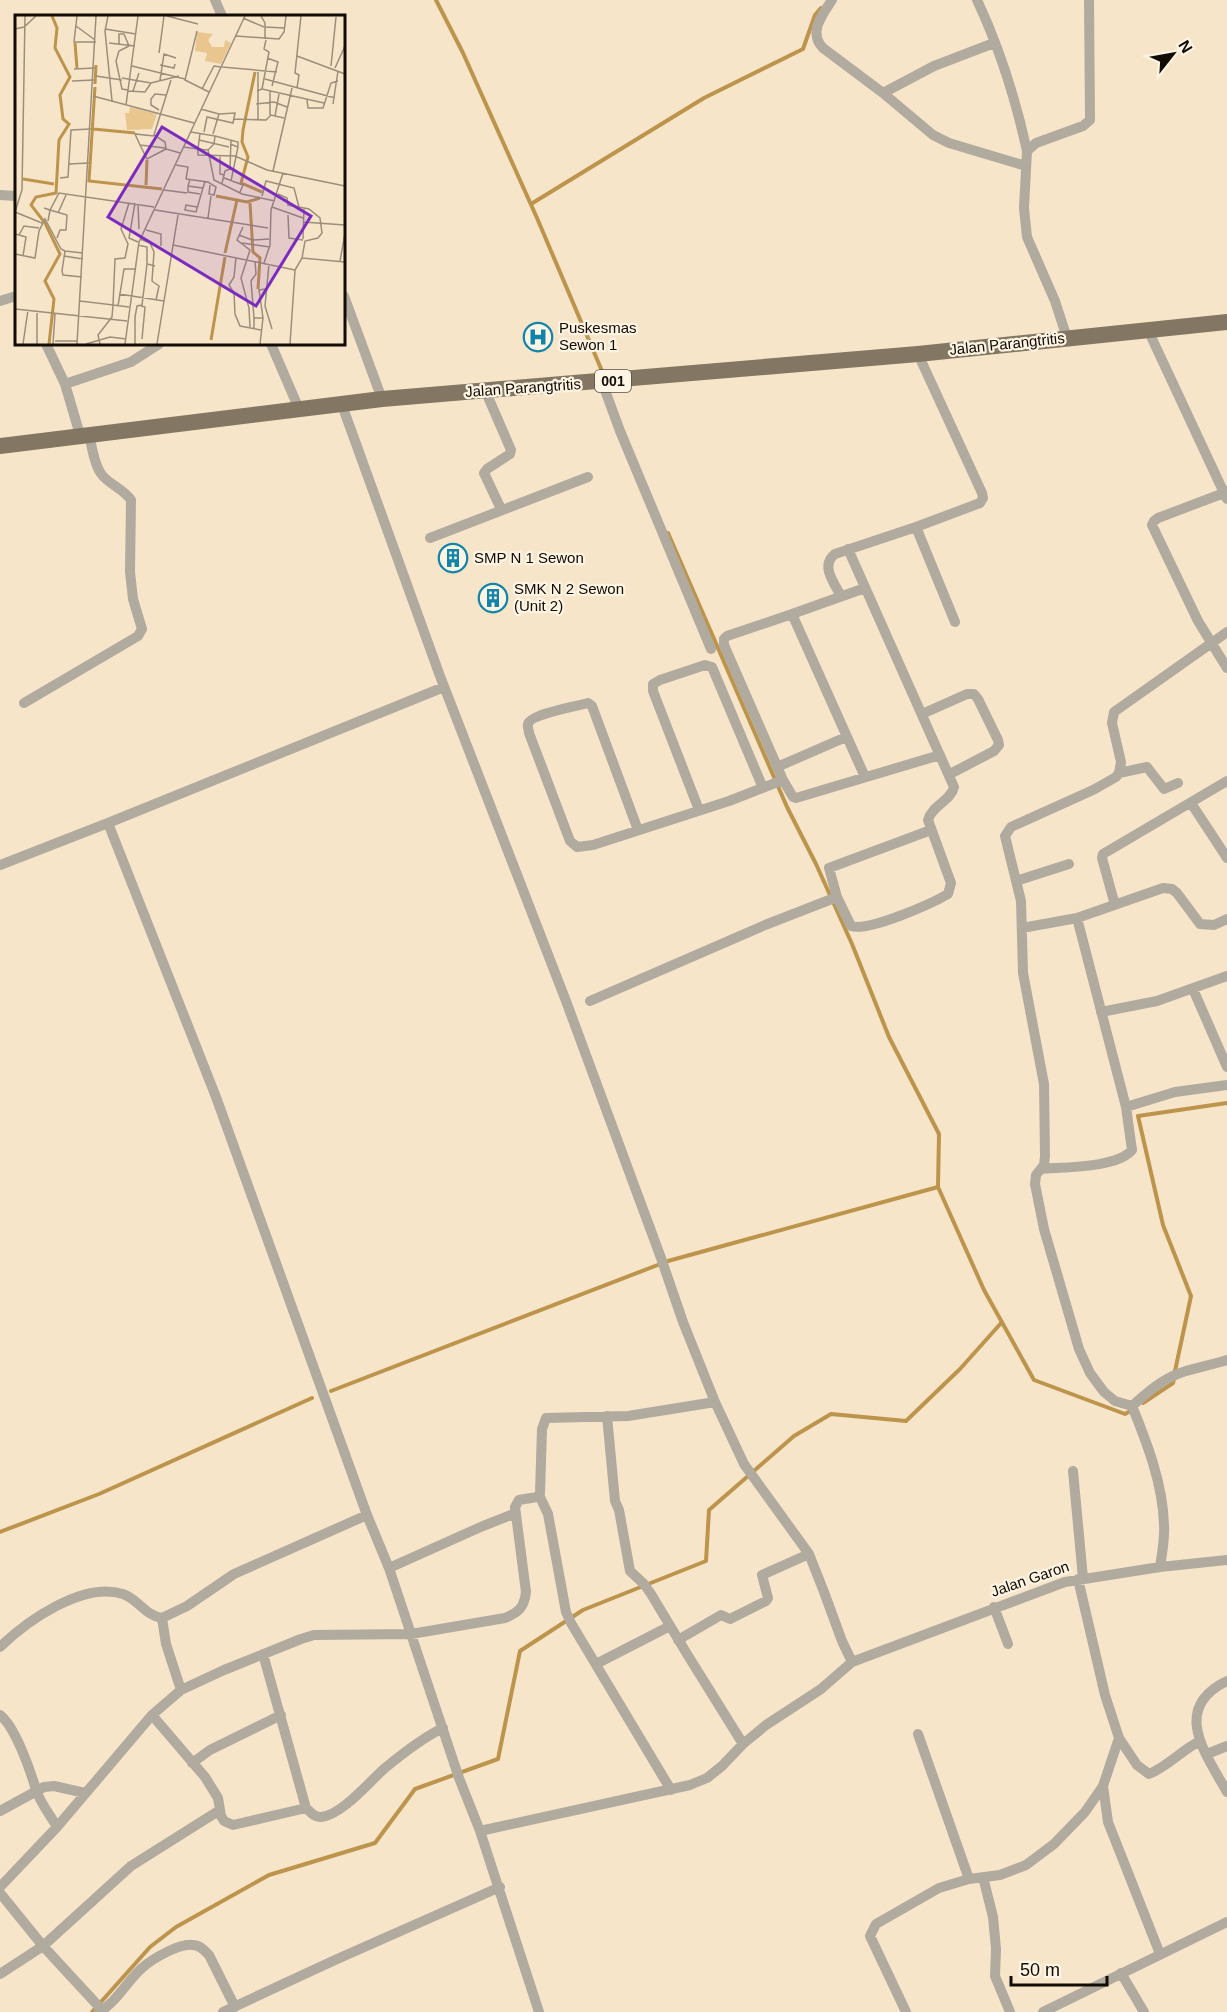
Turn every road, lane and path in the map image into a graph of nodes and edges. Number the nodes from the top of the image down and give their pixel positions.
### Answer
1 (215, 0) edge
2 (832, 0) edge
3 (977, 0) edge
4 (1089, 0) edge
5 (222, 15) edge
6 (994, 43) junction
7 (883, 93) junction
8 (1027, 151) junction
9 (1026, 166) junction
10 (0, 195) edge
11 (15, 196) edge
12 (15, 296) edge
13 (345, 299) edge
14 (0, 301) edge
15 (1227, 322) edge
16 (1148, 330) junction
17 (1067, 338) junction
18 (46, 345) edge
19 (157, 345) edge
20 (271, 345) edge
21 (918, 354) junction
22 (602, 382) junction
23 (65, 384) junction
24 (485, 390) junction
25 (382, 399) junction
26 (342, 405) junction
27 (299, 409) junction
28 (85, 435) junction
29 (0, 446) edge
30 (588, 477) dead end
31 (1226, 494) edge
32 (501, 509) junction
33 (916, 527) junction
34 (430, 538) dead end
35 (848, 549) junction
36 (865, 588) junction
37 (841, 596) junction
38 (792, 614) junction
39 (955, 622) dead end
40 (1227, 632) edge
41 (1211, 644) junction
42 (711, 649) dead end
43 (1227, 668) edge
44 (444, 687) junction
45 (24, 703) dead end
46 (922, 714) junction
47 (846, 737) junction
48 (940, 755) junction
49 (777, 767) junction
50 (1119, 773) junction
51 (950, 774) junction
52 (865, 777) junction
53 (781, 781) junction
54 (1227, 781) edge
55 (1178, 783) dead end
56 (765, 788) junction
57 (1191, 803) junction
58 (699, 810) junction
59 (108, 823) junction
60 (638, 830) junction
61 (931, 830) junction
62 (1227, 858) edge
63 (1069, 864) dead end
64 (0, 865) edge
65 (1016, 881) junction
66 (831, 900) junction
67 (1115, 905) junction
68 (1077, 918) junction
69 (1227, 919) edge
70 (1022, 928) junction
71 (1227, 976) edge
72 (1193, 989) junction
73 (590, 1002) dead end
74 (1101, 1012) junction
75 (1227, 1066) edge
76 (1227, 1084) edge
77 (1126, 1107) junction
78 (1041, 1169) junction
79 (1227, 1360) edge
80 (715, 1402) junction
81 (1133, 1410) junction
82 (607, 1416) junction
83 (1073, 1471) dead end
84 (539, 1495) junction
85 (516, 1513) junction
86 (367, 1515) junction
87 (808, 1554) junction
88 (1227, 1560) edge
89 (1160, 1567) junction
90 (389, 1569) junction
91 (1081, 1578) junction
92 (994, 1607) junction
93 (162, 1618) junction
94 (670, 1626) junction
95 (411, 1634) junction
96 (678, 1640) junction
97 (1008, 1644) dead end
98 (0, 1647) edge
99 (263, 1654) junction
100 (852, 1662) junction
101 (596, 1664) junction
102 (1227, 1681) edge
103 (181, 1690) junction
104 (0, 1715) edge
105 (152, 1715) junction
106 (281, 1716) junction
107 (443, 1728) junction
108 (918, 1734) dead end
109 (1119, 1738) junction
110 (1200, 1741) junction
111 (743, 1744) junction
112 (1227, 1746) edge
113 (1207, 1754) junction
114 (192, 1763) junction
115 (1103, 1786) junction
116 (671, 1790) junction
117 (37, 1791) junction
118 (1227, 1792) edge
119 (85, 1793) junction
120 (306, 1808) junction
121 (220, 1810) junction
122 (0, 1811) edge
123 (57, 1827) junction
124 (480, 1830) junction
125 (982, 1877) junction
126 (969, 1879) junction
127 (0, 1887) edge
128 (500, 1887) junction
129 (0, 1893) edge
130 (1227, 1922) edge
131 (43, 1946) junction
132 (1160, 1954) junction
133 (1121, 1973) junction
134 (0, 1974) edge
135 (235, 2007) junction
136 (101, 2011) edge
137 (223, 2012) edge
138 (539, 2012) edge
139 (906, 2012) edge
140 (1011, 2012) edge
141 (1043, 2012) edge
142 (1144, 2012) edge

1 - 5 street
2 - 7 street
3 - 6 street
4 - 8 street
6 - 7 street
6 - 8 street
7 - 9 street
8 - 9 street
9 - 17 street
10 - 11 street
12 - 14 street
13 - 25 street
15 - 16 main road, Jalan Parangtritis / 001
16 - 17 main road, Jalan Parangtritis / 001
16 - 31 street
17 - 21 main road, Jalan Parangtritis / 001
18 - 23 street
19 - 23 street
20 - 27 street
21 - 22 main road, Jalan Parangtritis / 001
21 - 33 street
22 - 24 main road, Jalan Parangtritis / 001
22 - 42 street
23 - 28 street
24 - 25 main road, Jalan Parangtritis / 001
24 - 32 street
25 - 26 main road, Jalan Parangtritis / 001
26 - 27 main road, Jalan Parangtritis / 001
26 - 44 street
27 - 28 main road, Jalan Parangtritis / 001
28 - 29 main road, Jalan Parangtritis / 001
28 - 45 street
30 - 32 street
31 - 41 street
32 - 34 street
33 - 35 street
33 - 39 street
35 - 36 street
35 - 37 street
36 - 37 street
36 - 46 street
37 - 38 street
38 - 47 street
38 - 49 street
40 - 41 street
41 - 43 street
41 - 50 street
44 - 59 street
44 - 80 street
46 - 48 street
46 - 51 street
47 - 49 street
47 - 52 street
48 - 51 street
48 - 52 street
49 - 53 street
50 - 55 street
50 - 65 street
51 - 61 street
52 - 53 street
53 - 56 street
54 - 57 street
56 - 58 street
56 - 58 street
57 - 62 street
57 - 67 street
58 - 60 street
59 - 64 street
59 - 86 street
60 - 60 street
61 - 66 street
61 - 66 street
63 - 65 street
65 - 70 street
66 - 73 street
67 - 68 street
67 - 69 street
68 - 70 street
68 - 74 street
70 - 78 street
71 - 72 street
72 - 74 street
72 - 75 street
74 - 77 street
76 - 77 street
77 - 78 street
78 - 81 street
79 - 81 street
80 - 82 street
80 - 87 street
81 - 89 street
82 - 84 street
82 - 94 street
83 - 91 street
84 - 85 street
84 - 101 street
85 - 90 street
85 - 95 street
86 - 90 street
86 - 93 street
87 - 96 street
87 - 100 street
88 - 89 street, Jalan Garon
89 - 91 street, Jalan Garon
90 - 95 street
91 - 92 street, Jalan Garon
91 - 109 street
92 - 97 street
92 - 100 street, Jalan Garon
93 - 98 street
93 - 103 street
94 - 96 street
94 - 101 street
95 - 99 street
95 - 107 street
96 - 111 street
99 - 103 street
99 - 106 street
100 - 111 street, Jalan Garon
101 - 116 street
102 - 110 street
103 - 105 street
104 - 117 street
105 - 114 street
105 - 119 street
106 - 114 street
106 - 120 street
107 - 120 street
107 - 124 street
108 - 126 street
109 - 110 street
109 - 115 street
110 - 113 street
111 - 116 street, Jalan Garon
112 - 113 street
113 - 118 street
114 - 121 street
115 - 125 street
115 - 132 street
116 - 124 street, Jalan Garon
117 - 119 street
117 - 122 street
117 - 123 street
119 - 123 street
120 - 121 street
121 - 131 street
123 - 127 street
124 - 128 street
125 - 126 street
125 - 140 street
126 - 139 street
128 - 135 street
128 - 138 street
129 - 131 street
130 - 132 street
131 - 134 street
131 - 136 street
132 - 133 street
133 - 141 street
133 - 142 street
135 - 136 street
135 - 137 street

